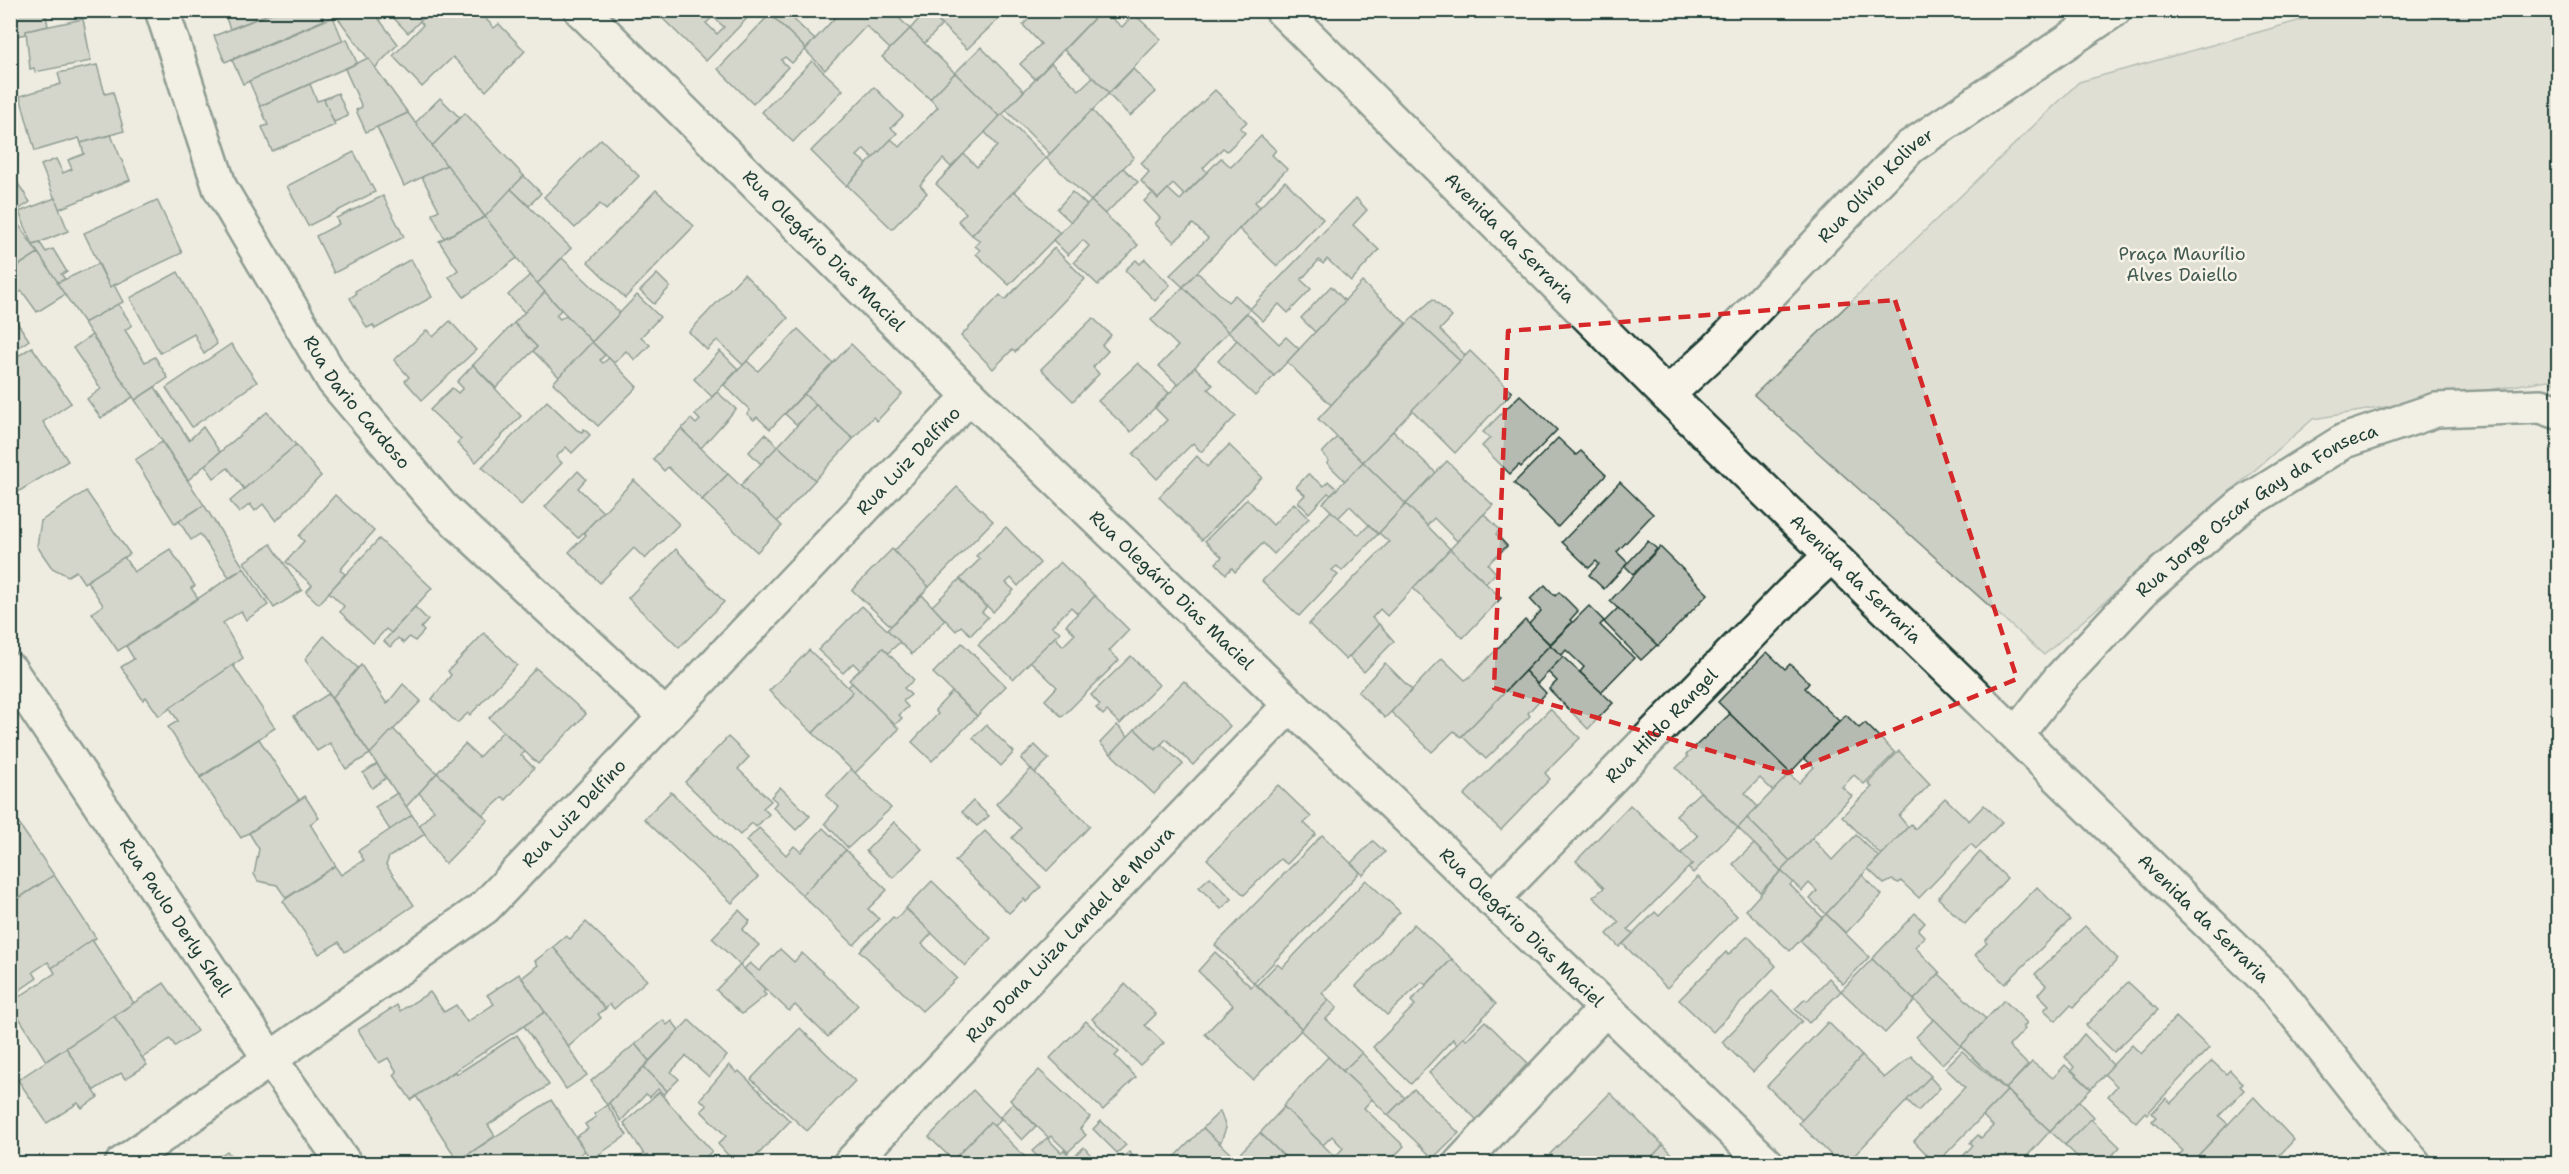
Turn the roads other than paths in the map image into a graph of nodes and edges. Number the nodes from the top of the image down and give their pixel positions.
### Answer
1 (162, 10) edge
2 (581, 10) edge
3 (1282, 10) edge
4 (2114, 10) edge
5 (1667, 395) junction
6 (970, 396) junction
7 (2559, 412) edge
8 (1832, 555) junction
9 (10, 670) edge
10 (1290, 705) junction
11 (665, 716) junction
12 (2016, 735) junction
13 (1492, 900) junction
14 (1605, 1009) junction
15 (270, 1059) junction
16 (122, 1164) edge
17 (345, 1164) edge
18 (850, 1164) edge
19 (1460, 1164) edge
20 (1767, 1164) edge
21 (2414, 1164) edge

1 - 11 street, Rua Dario Cardoso
2 - 6 street, Rua Olegário Dias Maciel
3 - 5 street, Avenida da Serraria
4 - 5 street, Rua Olívio Koliver
5 - 8 street, Avenida da Serraria
6 - 10 street, Rua Olegário Dias Maciel
6 - 11 street, Rua Luiz Delfino
7 - 12 street, Rua Jorge Oscar Gay da Fonseca
8 - 12 street, Avenida da Serraria
8 - 13 street, Rua Hildo Rangel
9 - 15 street, Rua Paulo Derly Shell
10 - 13 street, Rua Olegário Dias Maciel
10 - 18 street, Rua Dona Luiza Landel de Moura
11 - 15 street, Rua Luiz Delfino
12 - 21 street, Avenida da Serraria
13 - 14 street, Rua Olegário Dias Maciel
14 - 19 street
14 - 20 street, Rua Olegário Dias Maciel
15 - 16 street, Rua Luiz Delfino
15 - 17 street, Rua Paulo Derly Shell

